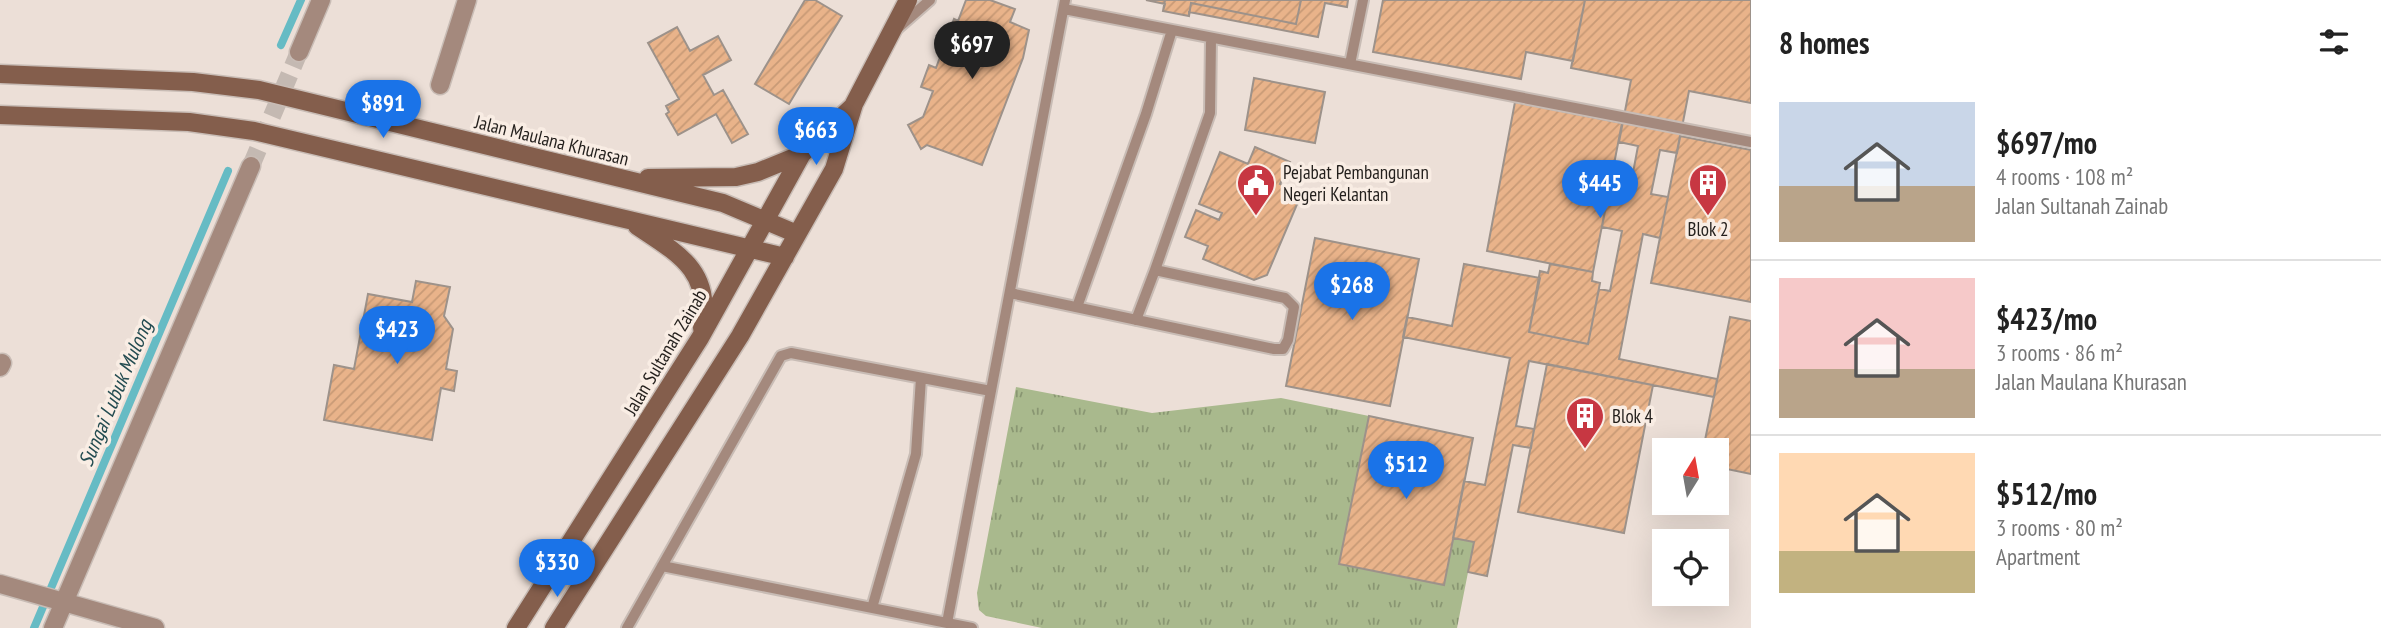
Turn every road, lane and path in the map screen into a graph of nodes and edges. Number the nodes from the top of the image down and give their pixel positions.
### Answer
1 (321, 0) edge
2 (467, 0) edge
3 (908, 0) edge
4 (930, 0) edge
5 (1363, 0) edge
6 (1065, 5) edge
7 (1172, 30) junction
8 (889, 37) junction
9 (1211, 38) junction
10 (299, 52) tunnel mouth
11 (1350, 64) junction
12 (0, 74) edge
13 (440, 85) dead end
14 (854, 104) junction
15 (0, 115) edge
16 (1751, 142) edge
17 (802, 154) junction
18 (251, 166) tunnel mouth
19 (620, 178) junction
20 (626, 219) junction
21 (765, 220) junction
22 (797, 234) junction
23 (750, 248) junction
24 (785, 257) junction
25 (1155, 270) junction
26 (1010, 293) junction
27 (1077, 307) junction
28 (1136, 320) junction
29 (700, 338) junction
30 (921, 378) junction
31 (991, 391) junction
32 (662, 566) junction
33 (583, 583) junction
34 (0, 584) edge
35 (63, 602) junction
36 (872, 608) junction
37 (947, 623) junction
38 (53, 628) edge
39 (155, 628) edge
40 (516, 628) edge
41 (554, 628) edge
42 (567, 628) edge
43 (627, 628) edge
44 (972, 628) edge

1 - 10 street
2 - 13 street
3 - 8 main road, Jalan Sultanah Zainab
4 - 8 lane
5 - 11 lane
6 - 7 lane
6 - 26 lane
7 - 9 lane
7 - 27 lane
8 - 14 main road, Jalan Sultanah Zainab
9 - 11 lane
9 - 25 lane
11 - 16 lane
12 - 19 main road, Jalan Maulana Khurasan
14 - 17 main road, Jalan Sultanah Zainab
14 - 22 main road, Jalan Sultanah Zainab
15 - 20 main road
17 - 19 main road
17 - 21 main road, Jalan Sultanah Zainab
18 - 35 street
19 - 21 main road, Jalan Maulana Khurasan
20 - 23 main road
20 - 29 main road
21 - 22 main road, Jalan Maulana Khurasan
21 - 23 main road, Jalan Sultanah Zainab
22 - 24 main road, Jalan Sultanah Zainab
23 - 24 main road
23 - 29 main road, Jalan Sultanah Zainab
24 - 33 main road, Jalan Sultanah Zainab
25 - 28 lane
25 - 28 lane
26 - 27 lane
26 - 31 lane
27 - 28 lane
29 - 40 main road, Jalan Sultanah Zainab
30 - 31 lane
30 - 32 lane
30 - 36 lane
31 - 37 lane
32 - 36 lane
32 - 43 lane
33 - 41 main road, Jalan Sultanah Zainab
33 - 42 main road
34 - 35 street
35 - 38 street
35 - 39 street
36 - 37 lane
37 - 44 lane

